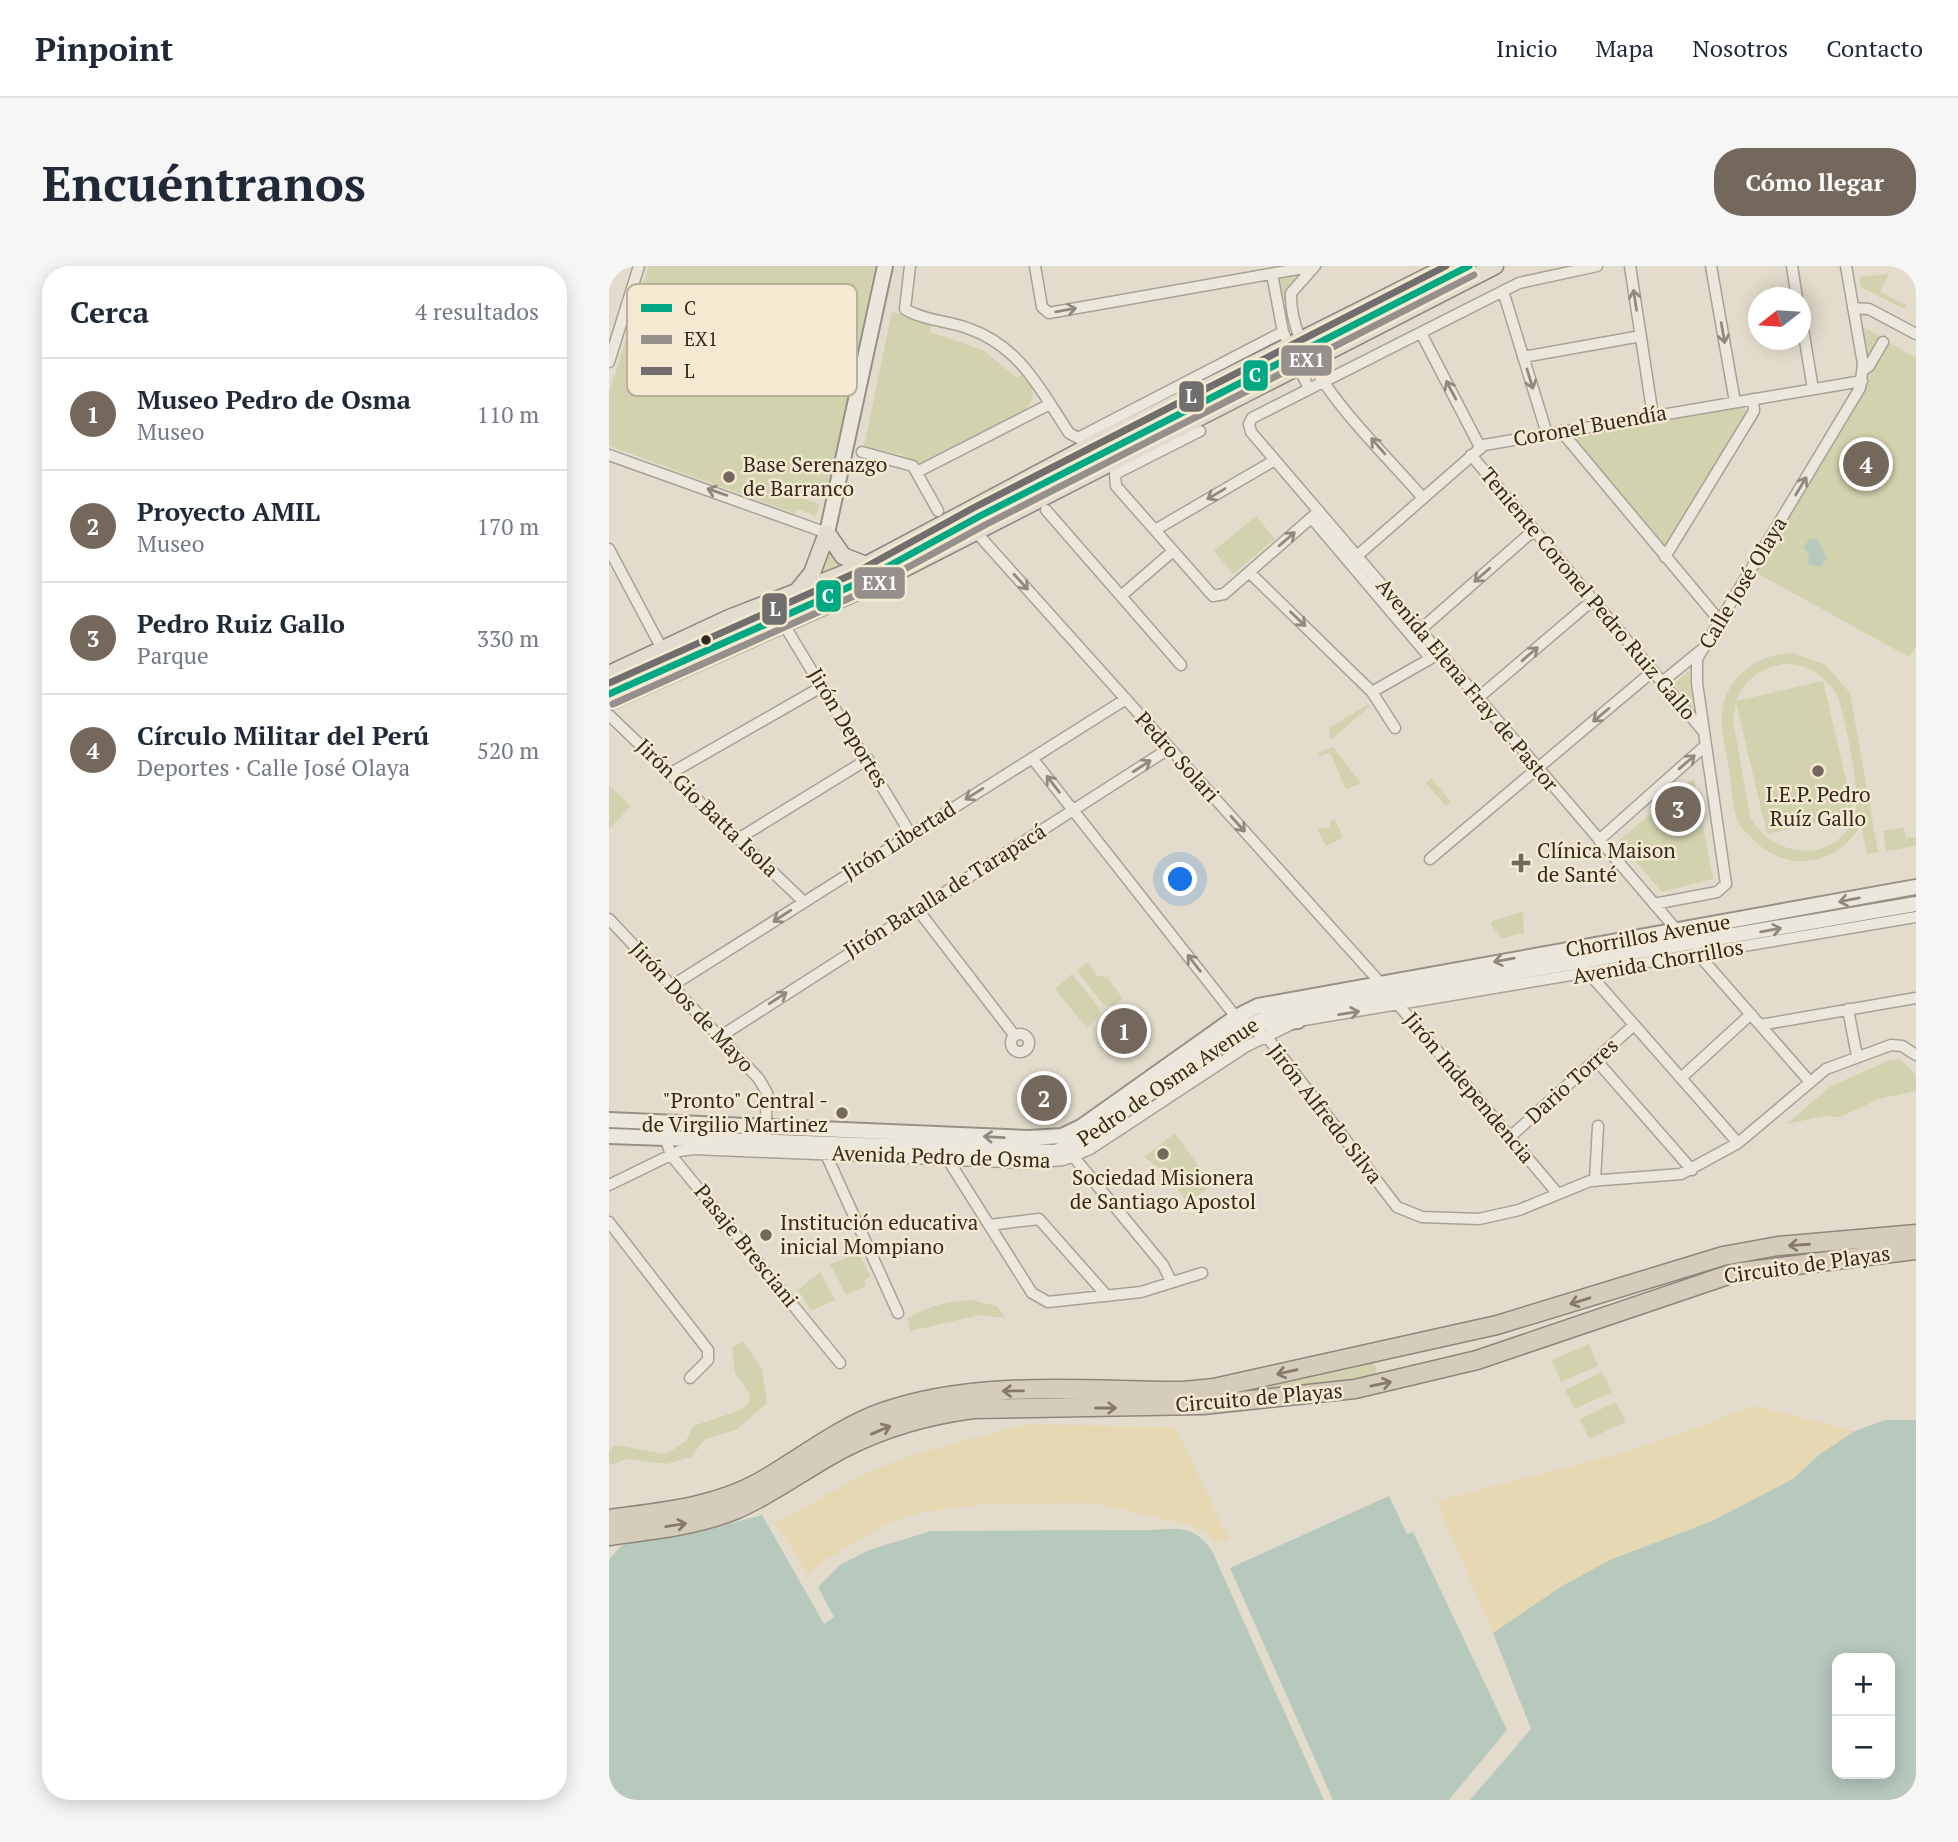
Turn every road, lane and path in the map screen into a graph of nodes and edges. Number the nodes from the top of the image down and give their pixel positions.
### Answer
1 (639, 266) edge
2 (885, 266) edge
3 (910, 266) edge
4 (1035, 266) edge
5 (1238, 266) edge
6 (1315, 266) edge
7 (1448, 266) edge
8 (1495, 266) edge
9 (1597, 266) edge
10 (1630, 266) edge
11 (1711, 266) edge
12 (1792, 266) edge
13 (1846, 266) edge
14 (1272, 274) junction
15 (1240, 279) junction
16 (631, 284) edge
17 (1795, 287) edge
18 (1503, 291) junction
19 (627, 294) edge
20 (1853, 308) junction
21 (615, 322) edge
22 (1421, 333) junction
23 (1916, 334) edge
24 (1641, 336) junction
25 (1290, 340) junction
26 (1883, 342) dead end
27 (1806, 350) edge
28 (1523, 357) junction
29 (609, 362) edge
30 (1303, 363) junction
31 (1862, 376) junction
32 (1323, 382) junction
33 (1813, 389) junction
34 (1309, 390) junction
35 (857, 395) edge
36 (857, 396) edge
37 (1753, 399) junction
38 (1735, 402) junction
39 (1050, 404) junction
40 (1653, 415) junction
41 (1200, 430) dead end
42 (1561, 431) junction
43 (1547, 434) junction
44 (1480, 447) junction
45 (862, 452) dead end
46 (609, 455) edge
47 (1471, 456) junction
48 (1275, 460) junction
49 (919, 471) junction
50 (1423, 498) junction
51 (1046, 510) dead end
52 (938, 511) dead end
53 (1319, 511) junction
54 (1315, 522) dead end
55 (1155, 530) junction
56 (1534, 530) junction
57 (975, 531) junction
58 (827, 533) junction
59 (609, 549) edge
60 (1173, 551) junction
61 (1357, 556) junction
62 (1665, 556) junction
63 (866, 565) junction
64 (1249, 572) junction
65 (815, 578) junction
66 (1121, 596) junction
67 (840, 598) junction
68 (1593, 600) junction
69 (1719, 620) junction
70 (783, 623) junction
71 (1420, 630) junction
72 (661, 647) junction
73 (1700, 650) junction
74 (1426, 653) dead end
75 (1440, 653) junction
76 (1181, 665) dead end
77 (1653, 671) junction
78 (609, 674) edge
79 (1662, 682) junction
80 (823, 686) junction
81 (1372, 692) junction
82 (1478, 698) junction
83 (1126, 699) junction
84 (609, 702) edge
85 (609, 715) edge
86 (1395, 729) dead end
87 (1705, 733) junction
88 (1706, 745) junction
89 (1170, 748) junction
90 (1032, 758) junction
91 (868, 759) junction
92 (1538, 769) junction
93 (671, 773) junction
94 (1073, 810) junction
95 (910, 833) junction
96 (738, 839) junction
97 (1599, 840) junction
98 (1430, 859) dead end
99 (1916, 887) edge
100 (804, 902) junction
101 (1654, 904) junction
102 (1916, 904) edge
103 (918, 909) junction
104 (1916, 917) edge
105 (609, 919) edge
106 (1678, 932) junction
107 (1611, 950) junction
108 (1694, 950) junction
109 (1534, 962) junction
110 (1579, 962) junction
111 (1589, 974) junction
112 (673, 985) junction
113 (1385, 988) junction
114 (1916, 998) edge
115 (1399, 1005) junction
116 (1848, 1009) junction
117 (1751, 1014) junction
118 (1236, 1017) junction
119 (1298, 1021) junction
120 (1250, 1025) junction
121 (1634, 1025) junction
122 (1759, 1025) junction
123 (721, 1035) junction
124 (1015, 1036) dead end
125 (1265, 1037) junction
126 (1916, 1055) edge
127 (1857, 1056) junction
128 (1596, 1060) junction
129 (1681, 1078) junction
130 (1809, 1082) junction
131 (609, 1120) edge
132 (667, 1122) junction
133 (765, 1126) junction
134 (1598, 1126) dead end
135 (825, 1129) junction
136 (609, 1136) edge
137 (1510, 1138) junction
138 (667, 1139) junction
139 (765, 1142) junction
140 (1738, 1143) junction
141 (945, 1147) junction
142 (1068, 1147) junction
143 (824, 1149) junction
144 (671, 1155) junction
145 (1692, 1170) junction
146 (1595, 1181) junction
147 (609, 1185) edge
148 (1558, 1194) junction
149 (609, 1222) edge
150 (989, 1224) junction
151 (1916, 1234) edge
152 (1916, 1250) edge
153 (1202, 1273) dead end
154 (1171, 1281) junction
155 (1107, 1296) junction
156 (898, 1313) dead end
157 (841, 1363) dead end
158 (690, 1378) dead end
159 (609, 1519) edge
160 (609, 1536) edge

1 - 16 street
2 - 35 main road
3 - 39 street
4 -> 15 street
5 - 15 street
6 - 14 street
6 - 25 street
7 - 25 main road
8 - 30 main road
9 - 18 street
24 -> 10 street
11 -> 38 street
12 - 17 street
13 - 20 street
14 - 15 street
14 - 25 street
18 - 22 street
18 - 28 street
19 - 21 street
20 - 23 street
20 - 31 street
21 - 29 street
22 - 32 street
44 -> 22 street, Teniente Coronel Pedro Ruiz Gallo
24 - 28 street
24 - 40 street
25 - 30 street
25 - 39 street
25 - 63 main road
26 - 31 street, Calle José Olaya
27 - 33 street
28 -> 43 street
30 - 32 street
30 - 34 street
30 - 57 main road
31 - 33 street, Coronel Buendía
69 -> 31 street, Calle José Olaya
32 - 34 street
50 -> 32 street
33 - 37 street, Coronel Buendía
34 - 48 street, Avenida Elena Fray de Pastor
36 - 58 main road
37 - 38 street, Coronel Buendía
37 - 62 street
38 - 40 street, Coronel Buendía
39 - 49 street
40 - 42 street, Coronel Buendía
41 - 55 street
42 - 43 street, Coronel Buendía
42 - 62 street
43 - 44 street, Coronel Buendía
44 - 47 street
45 - 49 street
58 -> 46 street
47 - 50 street
47 - 56 street, Teniente Coronel Pedro Ruiz Gallo
48 - 53 street, Avenida Elena Fray de Pastor
48 -> 55 street
49 - 52 street
50 - 61 street
51 - 66 street
53 - 61 street, Avenida Elena Fray de Pastor
64 -> 53 street
54 - 74 street
55 - 60 street
56 - 68 street, Teniente Coronel Pedro Ruiz Gallo
56 -> 71 street
57 - 67 main road
57 -> 83 street, Pedro Solari
58 - 63 main road
58 - 65 main road
59 - 72 street
60 - 64 street
60 - 66 street
61 - 71 street, Avenida Elena Fray de Pastor
62 - 69 street
63 - 65 main road
64 -> 81 street
65 - 67 main road
65 - 72 main road
66 - 76 street
67 - 70 main road
68 - 77 street, Teniente Coronel Pedro Ruiz Gallo
82 -> 68 street
69 - 73 street, Calle José Olaya
70 - 80 street, Jirón Deportes
70 - 84 main road
71 - 75 street, Avenida Elena Fray de Pastor
72 - 78 main road
73 - 79 street
73 - 87 street, Calle José Olaya
75 - 81 street
75 - 82 street, Avenida Elena Fray de Pastor
77 - 79 street, Teniente Coronel Pedro Ruiz Gallo
77 -> 92 street
79 - 87 street, Teniente Coronel Pedro Ruiz Gallo
80 - 91 street, Jirón Deportes
80 - 93 street
81 - 86 street
82 - 92 street, Avenida Elena Fray de Pastor
83 - 89 street, Pedro Solari
83 - 90 street, Jirón Libertad
85 - 93 street, Jirón Gio Batta Isola
87 - 88 street, Calle José Olaya
97 -> 88 street
88 - 101 street, Calle José Olaya
94 -> 89 street, Jirón Batalla de Tarapacá
89 -> 113 street, Pedro Solari
94 -> 90 street
90 -> 95 street, Jirón Libertad
91 - 95 street, Jirón Deportes
91 - 96 street
92 - 97 street, Avenida Elena Fray de Pastor
92 - 98 street
93 - 96 street, Jirón Gio Batta Isola
94 - 103 street, Jirón Batalla de Tarapacá
118 -> 94 street
95 - 100 street, Jirón Libertad
96 - 100 street, Jirón Gio Batta Isola
97 - 101 street, Avenida Elena Fray de Pastor
99 -> 106 main road, Chorrillos Avenue
100 -> 112 street, Jirón Libertad
101 - 106 street, Avenida Elena Fray de Pastor
108 -> 102 main road, Chorrillos Avenue
123 -> 103 street, Jirón Batalla de Tarapacá
103 - 124 street
104 - 108 street, Avenida Chorrillos
105 - 112 street, Jirón Dos de Mayo
106 - 107 main road, Chorrillos Avenue
106 - 108 street, Avenida Elena Fray de Pastor
107 - 108 main road, Chorrillos Avenue
107 - 109 main road, Chorrillos Avenue
107 - 110 main road, Chorrillos Avenue
108 - 111 street, Avenida Chorrillos
108 - 117 street, Avenida Elena Fray de Pastor
109 - 110 main road, Chorrillos Avenue
109 - 113 main road, Chorrillos Avenue
110 - 111 street
111 - 115 street, Avenida Chorrillos
111 - 121 street
112 - 123 street, Jirón Dos de Mayo
113 - 115 street, Jirón Independencia
113 - 118 main road, Pedro de Osma Avenue
113 - 120 main road, Pedro de Osma Avenue
114 - 116 street
119 -> 115 street
115 - 137 street, Jirón Independencia
116 - 122 street
116 - 127 street
117 - 122 street, Avenida Elena Fray de Pastor
117 - 129 street
118 - 120 street, Jirón Alfredo Silva
118 - 142 main road, Pedro de Osma Avenue
119 - 120 main road
119 - 125 street, Avenida Pedro de Osma
120 - 125 street, Jirón Alfredo Silva
120 - 142 main road, Pedro de Osma Avenue
121 - 128 street, Dario Torres
121 - 129 street
122 - 130 street, Avenida Elena Fray de Pastor
123 - 133 street, Jirón Dos de Mayo
125 - 142 street, Avenida Pedro de Osma
125 - 148 street, Jirón Alfredo Silva
126 - 127 street
127 - 130 street
128 - 137 street, Dario Torres
128 - 145 street
129 - 140 street
130 - 140 street
131 - 132 main road, Pedro de Osma Avenue
132 - 133 main road, Pedro de Osma Avenue
132 - 138 street, Pasaje Bresciani
133 - 135 main road, Pedro de Osma Avenue
133 - 139 street, Jirón Dos de Mayo
134 - 146 street
135 - 141 main road, Pedro de Osma Avenue
135 - 143 street
136 - 138 main road, Pedro de Osma Avenue
137 - 148 street, Jirón Independencia
138 - 139 main road, Pedro de Osma Avenue
138 - 144 street, Pasaje Bresciani
139 - 143 main road, Pedro de Osma Avenue
140 - 145 street
141 - 142 main road, Pedro de Osma Avenue
141 - 142 street, Avenida Pedro de Osma
141 - 143 main road, Pedro de Osma Avenue
141 - 150 street
142 - 154 street
143 - 144 street, Avenida Pedro de Osma
143 - 156 street
144 - 147 street, Avenida Pedro de Osma
144 - 157 street, Pasaje Bresciani
145 - 146 street
146 - 148 street
149 - 158 street
150 - 155 street
150 - 155 street
151 -> 159 highway, Circuito de Playas
160 -> 152 highway, Circuito de Playas
153 - 154 street
154 - 155 street

